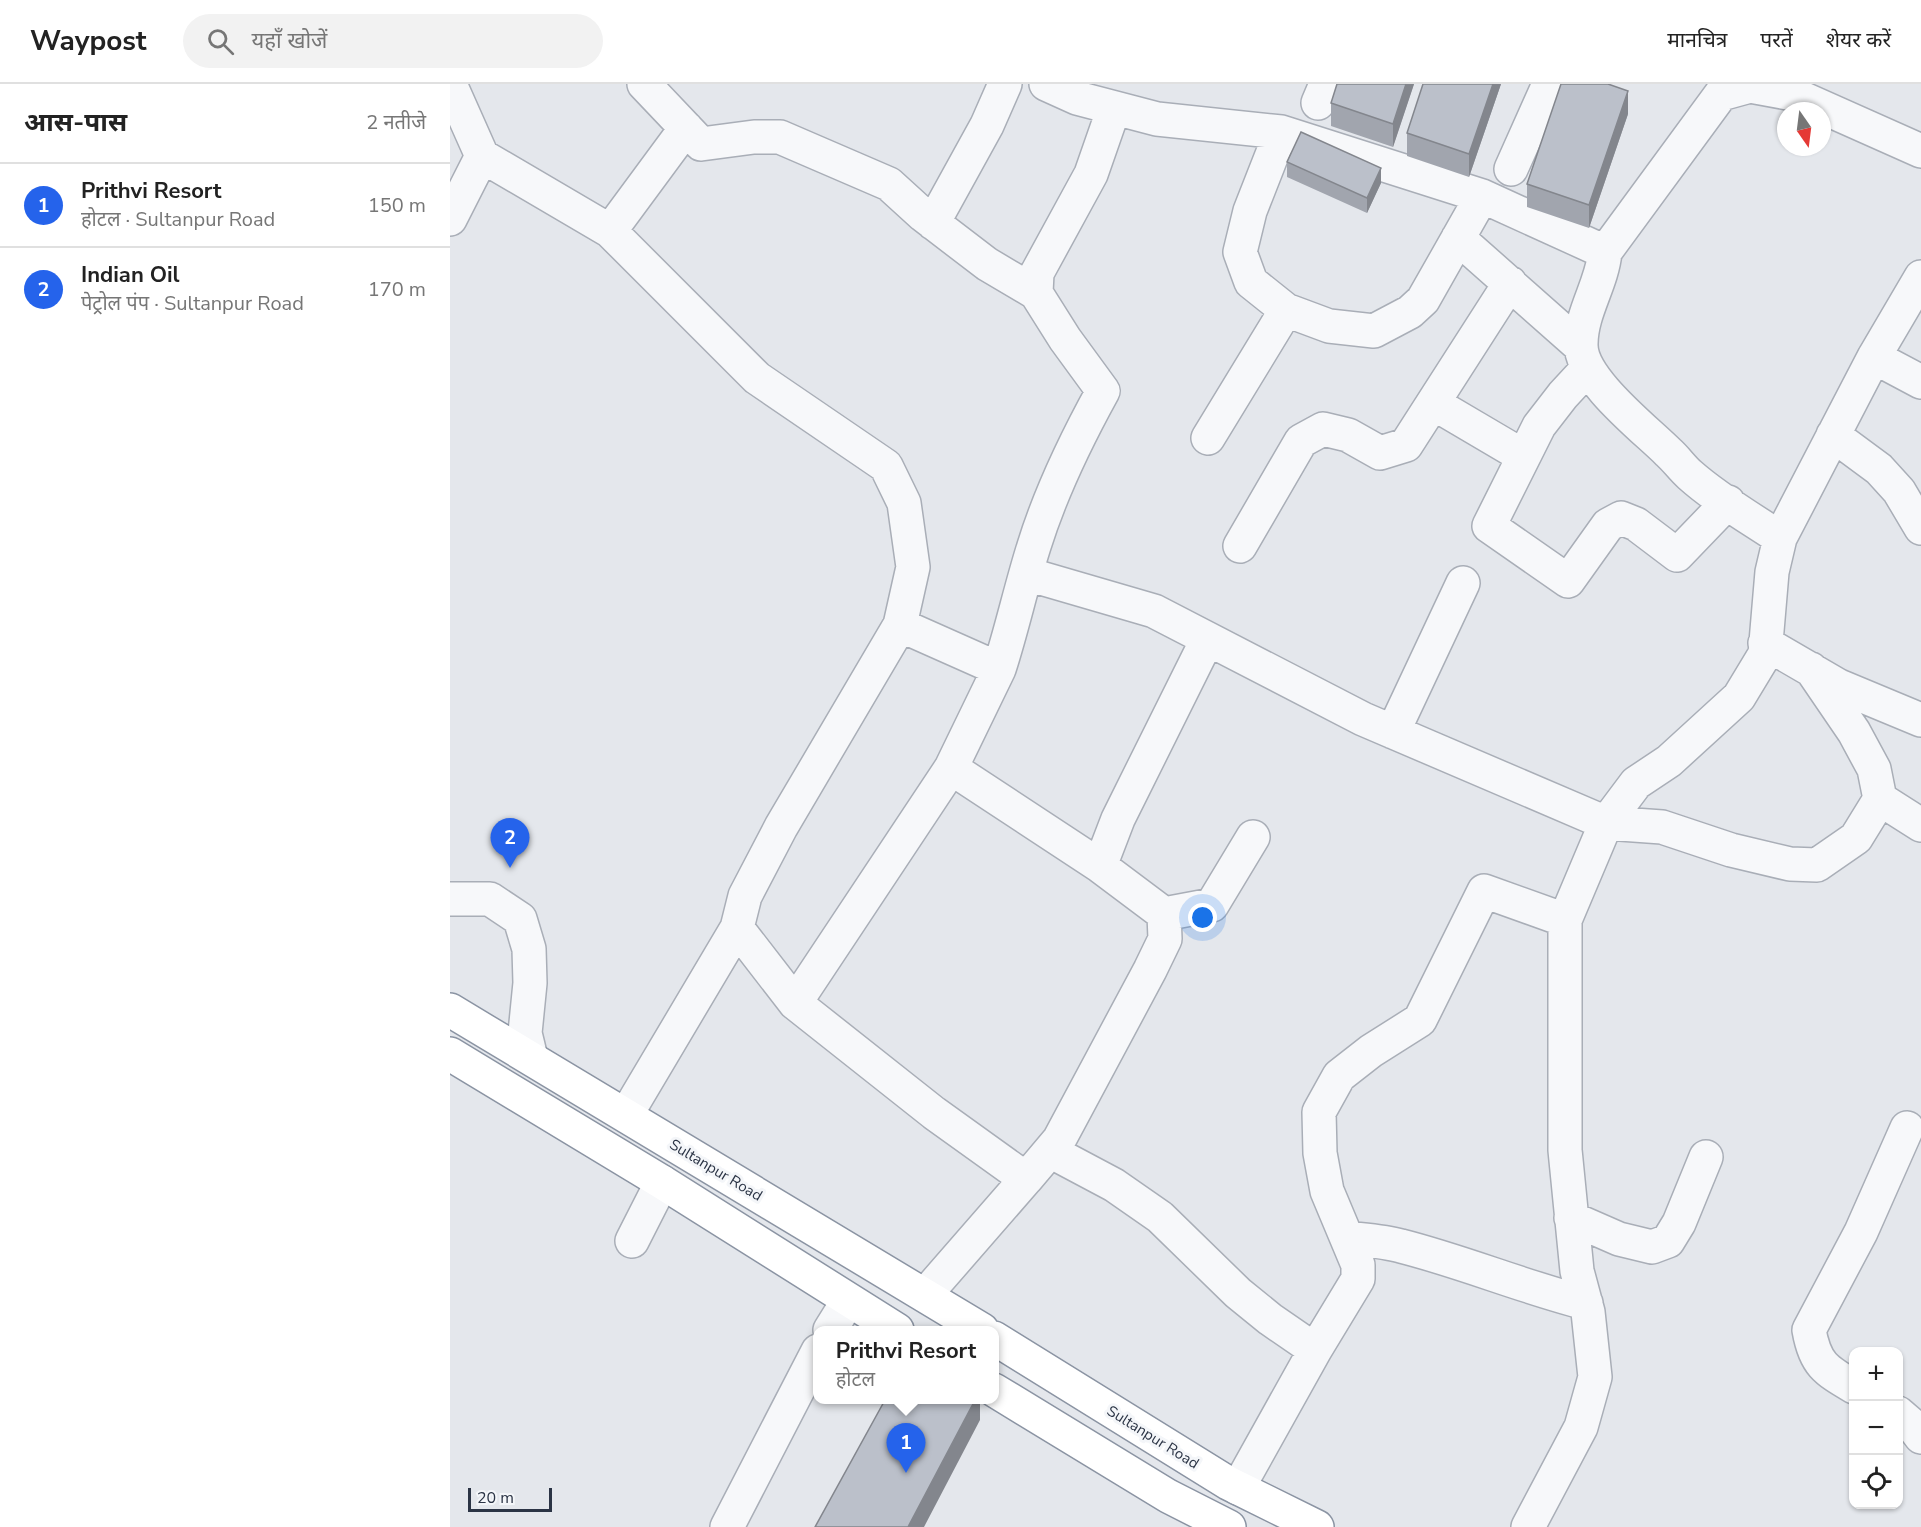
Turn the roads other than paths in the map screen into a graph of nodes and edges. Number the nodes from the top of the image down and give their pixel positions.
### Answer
1 (450, 84) edge
2 (644, 84) edge
3 (1005, 84) edge
4 (1046, 84) edge
5 (1549, 84) edge
6 (1114, 108) junction
7 (686, 128) junction
8 (1281, 132) junction
9 (1921, 151) edge
10 (482, 156) junction
11 (1511, 169) dead end
12 (1482, 196) junction
13 (450, 219) edge
14 (933, 223) junction
15 (610, 231) junction
16 (1458, 238) junction
17 (1605, 252) junction
18 (1921, 277) edge
19 (1510, 283) junction
20 (1036, 293) junction
21 (1286, 310) junction
22 (1584, 357) junction
23 (1875, 357) junction
24 (1921, 382) edge
25 (1433, 403) junction
26 (1833, 435) junction
27 (1208, 438) dead end
28 (1523, 456) junction
29 (1728, 502) junction
30 (1921, 528) edge
31 (1780, 538) junction
32 (1240, 546) dead end
33 (1027, 574) junction
34 (1463, 583) dead end
35 (900, 626) junction
36 (1207, 640) junction
37 (1765, 643) junction
38 (999, 669) junction
39 (1811, 669) junction
40 (1921, 720) edge
41 (1393, 732) junction
42 (951, 768) junction
43 (1880, 799) junction
44 (1606, 822) junction
45 (1921, 825) edge
46 (1253, 837) dead end
47 (1100, 866) junction
48 (450, 899) edge
49 (1164, 914) junction
50 (1565, 920) junction
51 (737, 928) junction
52 (795, 1003) junction
53 (450, 1010) edge
54 (450, 1054) edge
55 (531, 1058) junction
56 (626, 1115) junction
57 (1907, 1128) dead end
58 (1050, 1151) junction
59 (1706, 1157) dead end
60 (1026, 1179) junction
61 (662, 1182) junction
62 (1570, 1218) junction
63 (1347, 1238) junction
64 (632, 1241) dead end
65 (925, 1295) junction
66 (848, 1301) junction
67 (1586, 1303) junction
68 (832, 1326) edge
69 (890, 1326) edge
70 (975, 1326) edge
71 (999, 1341) edge
72 (1315, 1350) junction
73 (813, 1361) edge
74 (1849, 1383) edge
75 (999, 1393) edge
76 (1903, 1417) edge
77 (1921, 1437) edge
78 (1238, 1488) junction
79 (727, 1527) edge
80 (1229, 1527) edge
81 (1317, 1527) edge
82 (1528, 1527) edge

1 - 10 street
2 - 7 street
3 - 14 street
4 - 6 street
5 - 11 street
6 - 8 street
6 - 20 street
7 - 14 street
7 - 15 street
8 - 12 street
8 - 21 street
9 - 17 street
10 - 13 street
10 - 15 street
12 - 16 street
12 - 17 street
14 - 20 street
15 - 35 street
16 - 19 street
16 - 21 street
17 - 22 street
18 - 23 street
19 - 22 street
19 - 25 street
20 - 33 street
21 - 27 street
22 - 28 street
22 - 29 street
23 - 24 street
23 - 26 street
25 - 28 street
25 - 32 street
26 - 30 street
26 - 31 street
28 - 29 street
29 - 31 street
31 - 37 street
33 - 36 street
33 - 38 street
34 - 41 street
35 - 38 street
35 - 51 street
36 - 41 street
36 - 47 street
37 - 39 street
37 - 44 street
38 - 42 street
39 - 40 street
39 - 43 street
41 - 44 street
42 - 47 street
42 - 52 street
43 - 44 street
43 - 45 street
44 - 50 street
46 - 49 street
47 - 49 street
48 - 55 street
49 - 58 street
50 - 62 street
50 - 63 street
51 - 52 street
51 - 56 street
52 - 60 street
53 - 55 highway, Sultanpur Road
54 - 61 highway
55 - 56 highway, Sultanpur Road
56 - 65 highway, Sultanpur Road
57 - 74 street
58 - 60 street
58 - 72 street
59 - 62 street
60 - 65 street
61 - 64 street
61 - 66 highway
62 - 67 street
63 - 67 street
63 - 72 street
65 - 70 highway, Sultanpur Road
66 - 68 street
66 - 69 highway
67 - 82 street
71 - 78 highway, Sultanpur Road
72 - 78 street
73 - 79 street
75 - 80 highway
76 - 77 street
78 - 81 highway, Sultanpur Road

